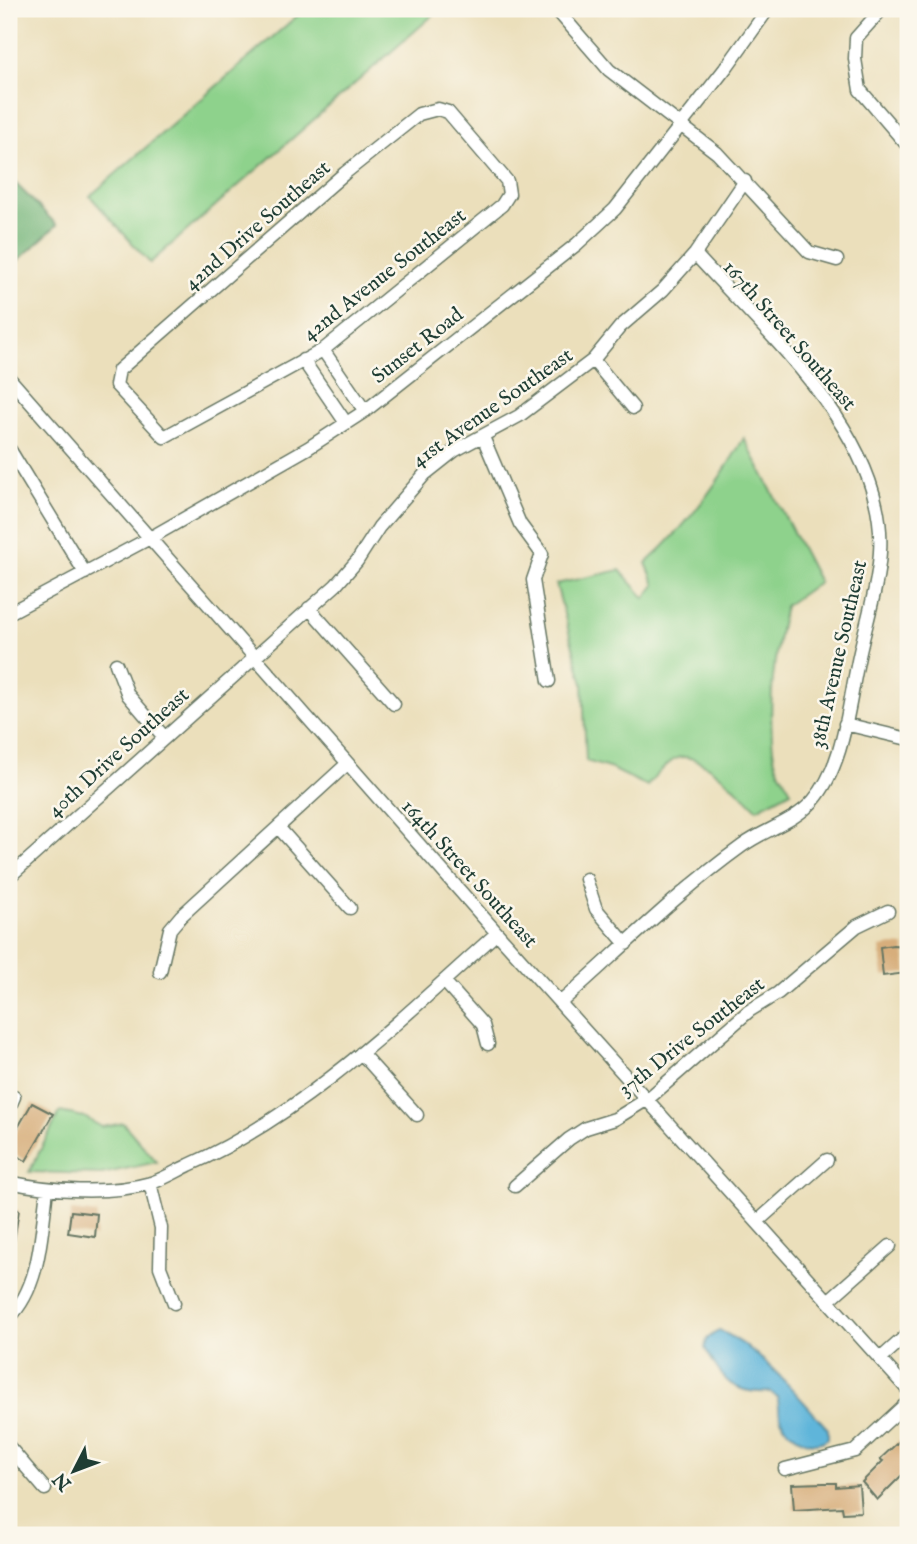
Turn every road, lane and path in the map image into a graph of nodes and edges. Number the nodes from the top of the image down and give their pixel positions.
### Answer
1 (556, 9) edge
2 (768, 9) edge
3 (882, 9) edge
4 (680, 123) junction
5 (908, 146) edge
6 (745, 181) junction
7 (509, 194) joint
8 (695, 254) junction
9 (837, 260) dead end
10 (323, 350) junction
11 (303, 360) junction
12 (593, 360) junction
13 (9, 378) edge
14 (633, 408) dead end
15 (365, 411) junction
16 (346, 423) junction
17 (164, 437) joint
18 (483, 437) junction
19 (9, 450) edge
20 (869, 482) joint
21 (150, 538) junction
22 (85, 573) junction
23 (309, 608) junction
24 (9, 613) edge
25 (253, 657) junction
26 (116, 664) dead end
27 (549, 681) dead end
28 (394, 704) dead end
29 (845, 724) junction
30 (164, 737) junction
31 (908, 739) edge
32 (347, 764) junction
33 (278, 827) junction
34 (9, 877) edge
35 (586, 879) dead end
36 (350, 908) dead end
37 (888, 911) dead end
38 (497, 933) junction
39 (626, 944) junction
40 (160, 972) dead end
41 (443, 981) junction
42 (561, 1002) junction
43 (488, 1044) dead end
44 (361, 1053) junction
45 (649, 1098) junction
46 (417, 1115) dead end
47 (827, 1160) dead end
48 (9, 1182) edge
49 (150, 1183) junction
50 (515, 1186) dead end
51 (47, 1190) junction
52 (758, 1222) junction
53 (890, 1247) dead end
54 (828, 1301) junction
55 (174, 1303) dead end
56 (9, 1318) edge
57 (908, 1334) edge
58 (880, 1359) junction
59 (908, 1390) edge
60 (908, 1402) edge
61 (9, 1447) edge
62 (785, 1469) dead end
63 (45, 1489) dead end

1 - 4 street
2 - 4 street, Sunset Road
3 - 5 street
4 - 6 street
4 - 15 street, Sunset Road
6 - 8 street, 41st Avenue Southeast
6 - 9 street
7 - 10 street, 42nd Avenue Southeast
7 - 17 street, 42nd Drive Southeast
8 - 12 street, 41st Avenue Southeast
8 - 20 street, 167th Street Southeast
10 - 11 street, 42nd Avenue Southeast
10 - 15 street
11 - 16 street
11 - 17 street, 42nd Avenue Southeast
12 - 14 street
12 - 18 street, 41st Avenue Southeast
13 - 21 street, 164th Street Southeast
15 - 16 street, Sunset Road
16 - 21 street, Sunset Road
18 - 23 street, 41st Avenue Southeast
18 - 27 street
19 - 22 street
20 - 29 street, 38th Avenue Southeast
21 - 22 street, Sunset Road
21 - 25 street, 164th Street Southeast
22 - 24 street, Sunset Road
23 - 25 street, 41st Avenue Southeast
23 - 28 street
25 - 30 street, 40th Drive Southeast
25 - 32 street, 164th Street Southeast
26 - 30 street
29 - 31 street
29 - 39 street, 38th Avenue Southeast
30 - 34 street, 40th Drive Southeast
32 - 33 street
32 - 38 street, 164th Street Southeast
33 - 36 street
33 - 40 street
35 - 39 street
37 - 45 street, 37th Drive Southeast
38 - 41 street
38 - 42 street, 164th Street Southeast
39 - 42 street, 38th Avenue Southeast
41 - 43 street
41 - 44 street
42 - 45 street, 164th Street Southeast
44 - 46 street
44 - 49 street
45 - 50 street, 37th Drive Southeast
45 - 52 street, 164th Street Southeast
47 - 52 street
48 - 51 street
49 - 51 street
49 - 55 street
51 - 56 street
52 - 54 street, 164th Street Southeast
53 - 54 street
54 - 58 street, 164th Street Southeast
57 - 58 street
58 - 59 street, 164th Street Southeast
60 - 62 street
61 - 63 street

